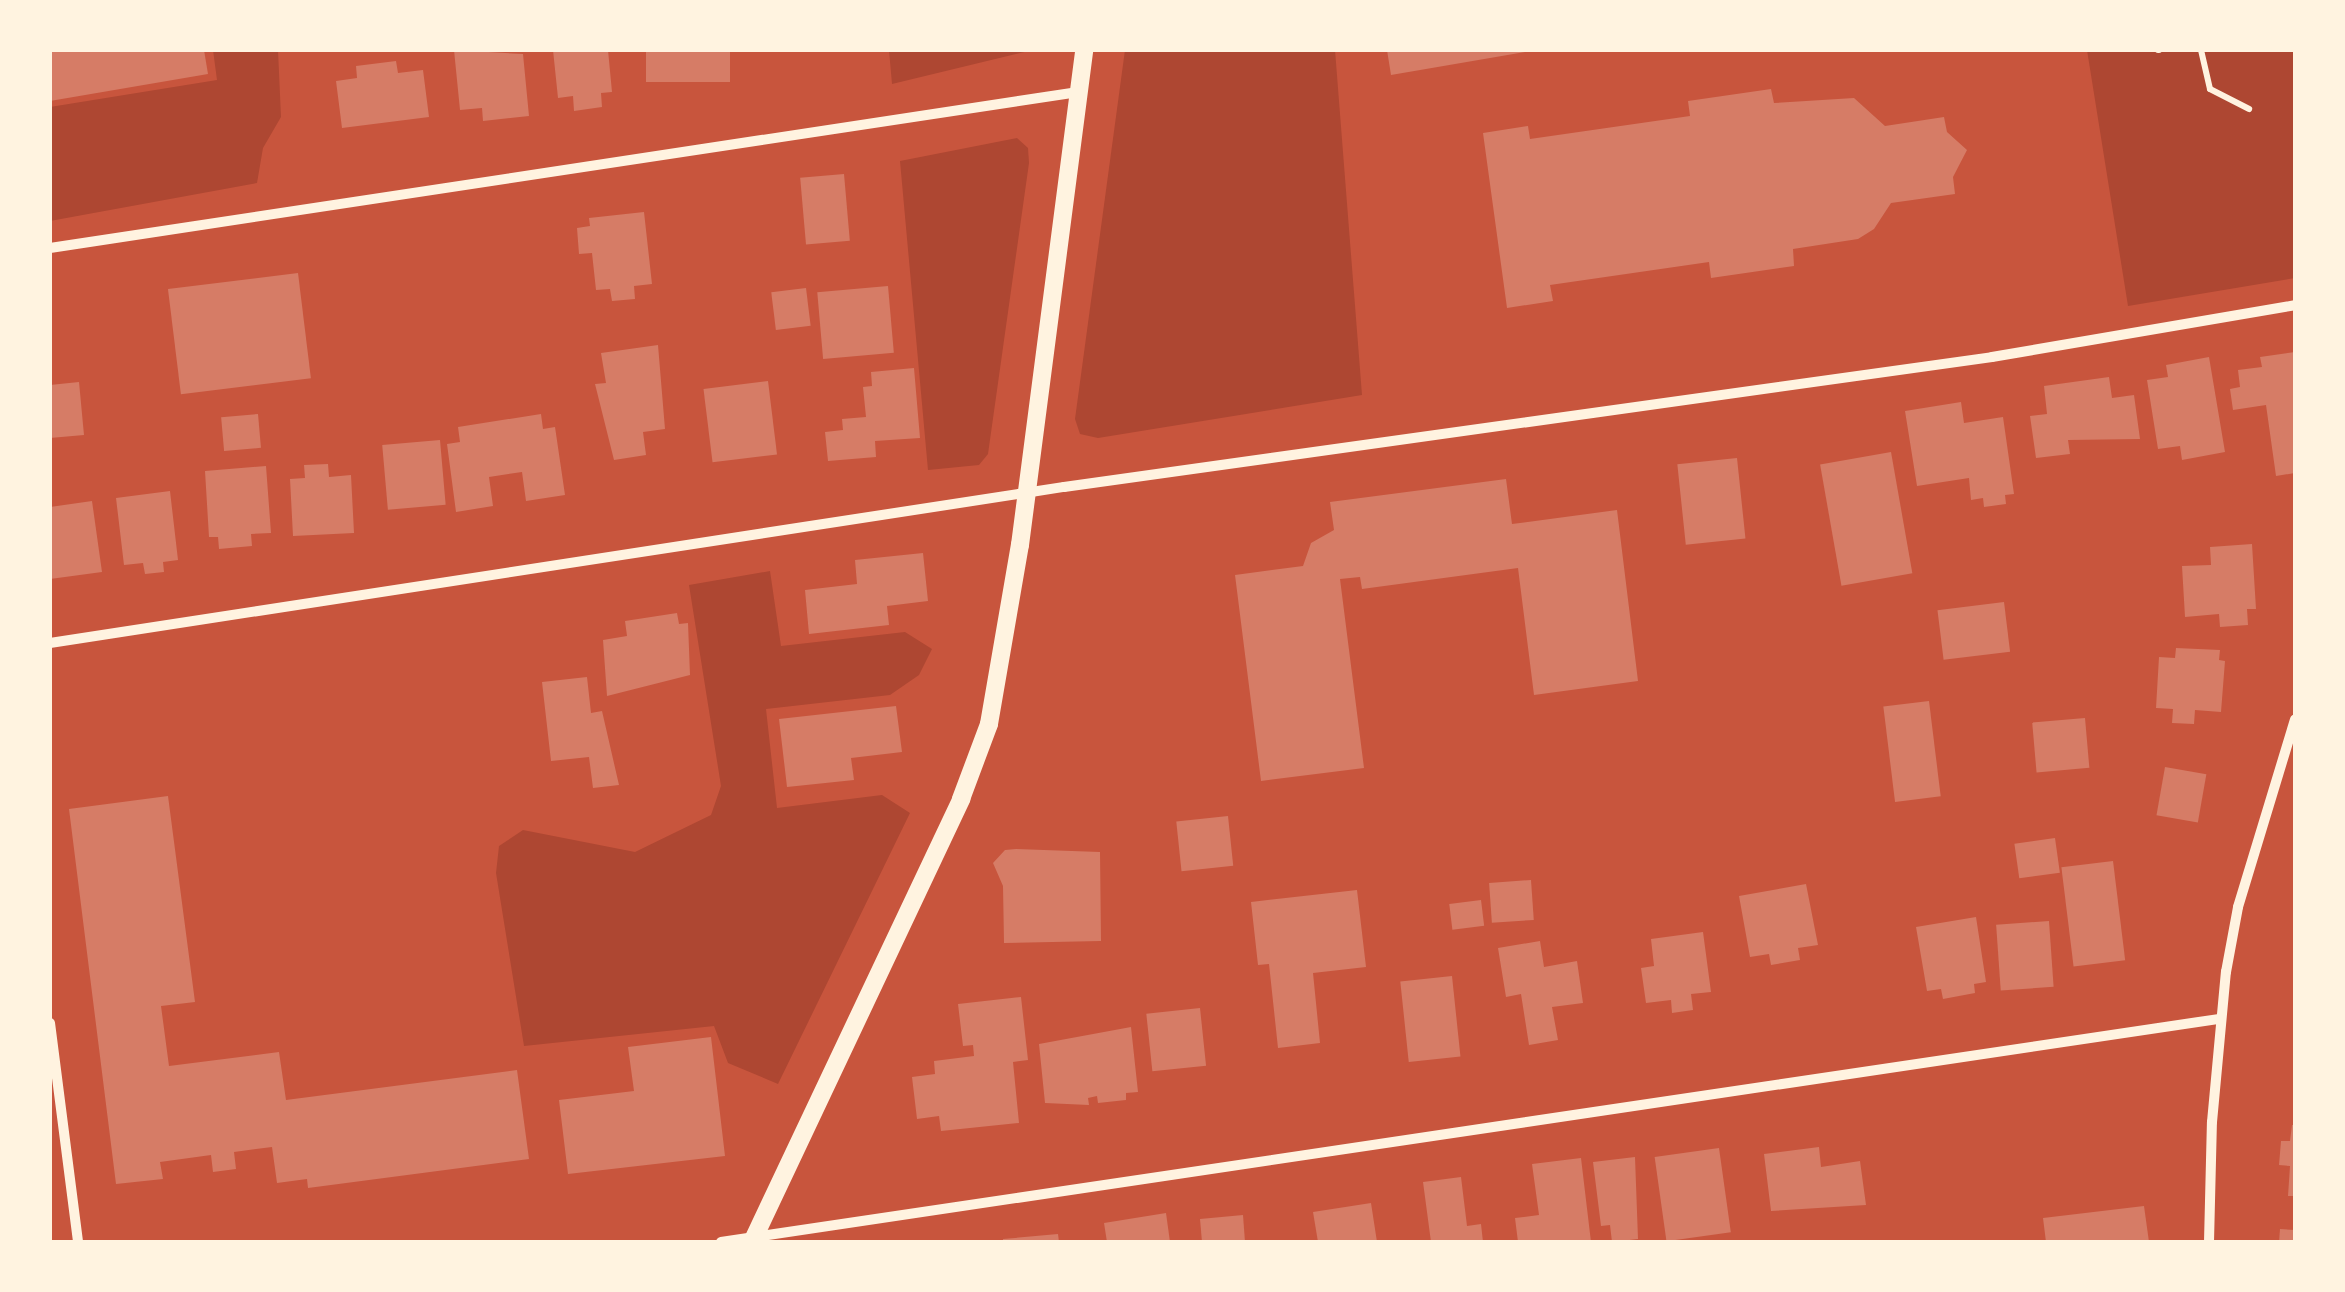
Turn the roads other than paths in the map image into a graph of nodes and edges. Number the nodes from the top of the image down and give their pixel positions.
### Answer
1 (1084, 50) edge
2 (1078, 92) junction
3 (50, 248) edge
4 (2295, 305) edge
5 (1026, 494) junction
6 (50, 643) edge
7 (2295, 718) edge
8 (2220, 1019) junction
9 (50, 1023) edge
10 (754, 1239) edge
11 (78, 1242) edge
12 (721, 1242) edge
13 (2209, 1242) edge

1 - 2 street
2 - 3 street
2 - 5 street
4 - 5 street
5 - 6 street
5 - 10 street
7 - 8 street
8 - 10 street
8 - 13 street
9 - 11 street
10 - 12 street

